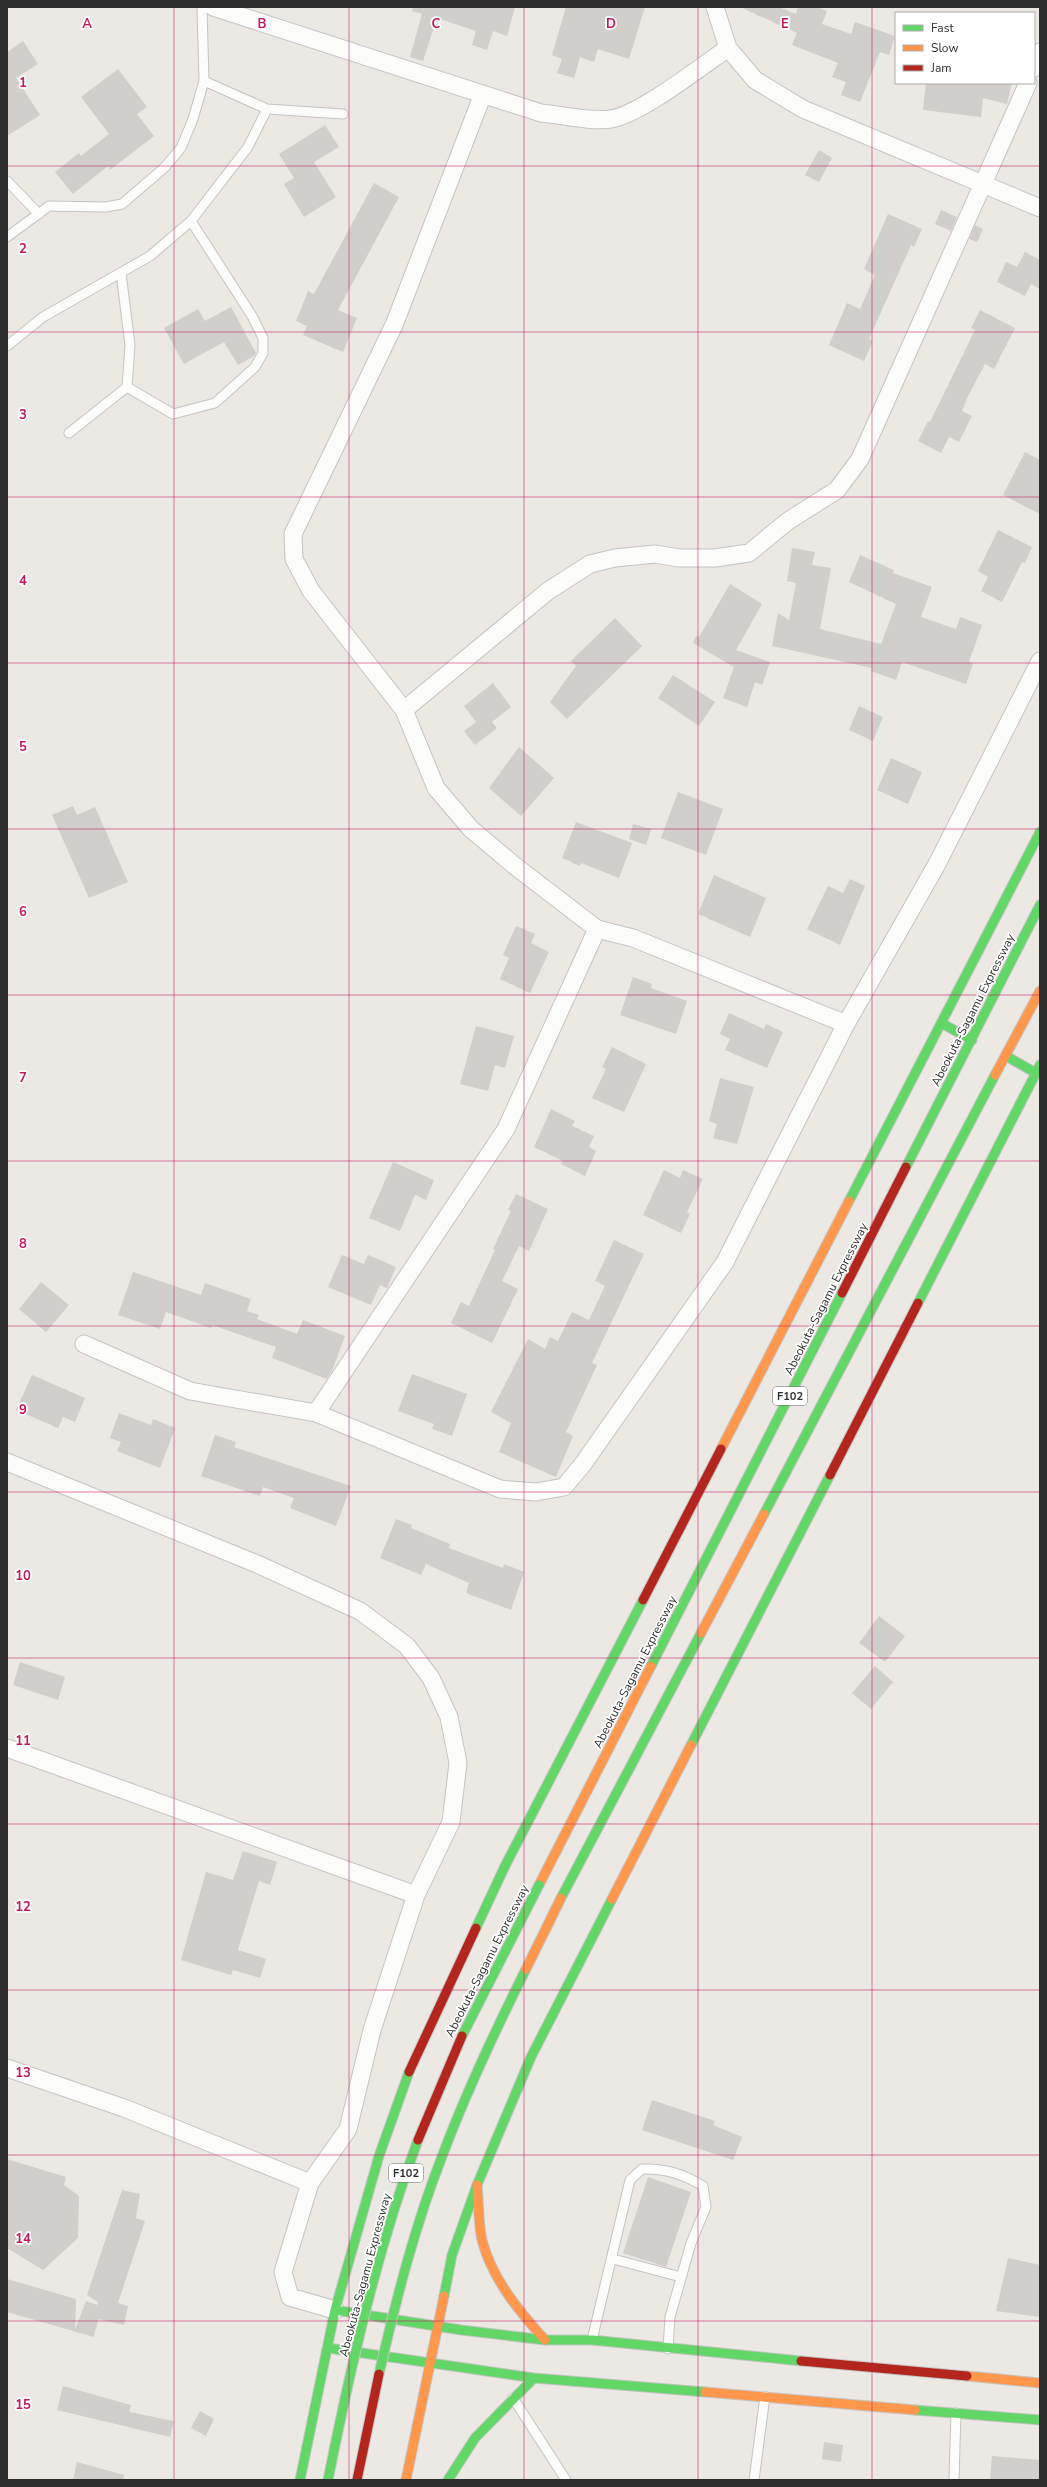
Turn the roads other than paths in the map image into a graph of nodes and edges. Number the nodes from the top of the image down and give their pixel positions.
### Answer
1 (202, 7) edge
2 (213, 7) edge
3 (715, 7) edge
4 (728, 48) junction
5 (1040, 52) edge
6 (1035, 65) edge
7 (204, 81) junction
8 (1028, 84) edge
9 (483, 94) junction
10 (266, 109) junction
11 (343, 114) dead end
12 (7, 182) edge
13 (984, 186) junction
14 (1040, 208) edge
15 (39, 214) junction
16 (191, 221) junction
17 (7, 237) edge
18 (121, 272) junction
19 (7, 346) edge
20 (127, 387) junction
21 (69, 433) dead end
22 (1040, 661) edge
23 (404, 710) junction
24 (1040, 832) edge
25 (1040, 905) edge
26 (597, 929) junction
27 (1040, 991) edge
28 (846, 1024) junction
29 (943, 1024) junction
30 (972, 1040) junction
31 (1006, 1056) junction
32 (1038, 1069) edge
33 (84, 1344) dead end
34 (316, 1413) junction
35 (7, 1462) edge
36 (7, 1748) edge
37 (416, 1895) junction
38 (7, 2068) edge
39 (310, 2183) junction
40 (478, 2185) junction
41 (613, 2259) junction
42 (681, 2277) junction
43 (335, 2310) junction
44 (436, 2326) junction
45 (545, 2340) junction
46 (592, 2340) junction
47 (328, 2348) junction
48 (668, 2349) junction
49 (429, 2364) junction
50 (534, 2378) junction
51 (1040, 2383) edge
52 (765, 2396) junction
53 (513, 2398) junction
54 (956, 2412) junction
55 (1040, 2420) edge
56 (300, 2480) edge
57 (328, 2480) edge
58 (357, 2480) edge
59 (406, 2480) edge
60 (448, 2480) edge
61 (566, 2480) edge
62 (754, 2480) edge
63 (954, 2480) edge

1 - 7 lane
2 - 9 street
3 - 4 street
4 - 9 street
4 - 13 street
5 - 6 street
7 - 10 lane
7 - 15 lane
8 - 13 street
9 - 23 street
10 - 11 lane
10 - 16 lane
12 - 15 lane
13 - 14 street
13 - 23 street
15 - 17 lane
16 - 18 lane
16 - 20 lane
18 - 19 lane
18 - 20 lane
20 - 21 lane
22 - 28 street
23 - 26 street
24 - 29 main road
25 - 30 main road, Abeokuta-Sagamu Expressway / F102
26 - 28 street
26 - 34 street
27 - 31 main road, F102
28 - 34 street
29 - 30 main road
29 - 43 main road
30 - 57 main road, Abeokuta-Sagamu Expressway / F102, bridge
31 - 32 main road
31 - 58 main road, F102, bridge
32 - 40 main road
33 - 34 street
35 - 37 street
36 - 37 street
37 - 39 street
38 - 39 street
39 - 43 street
40 - 44 main road
40 - 45 main road
41 - 42 lane
41 - 42 lane
41 - 46 lane
42 - 48 lane
43 - 44 main road
43 - 47 main road
44 - 45 main road
44 - 49 main road
45 - 46 main road
46 - 48 main road
47 - 49 main road
47 - 56 main road
48 - 51 main road
49 - 50 main road
49 - 59 main road
50 - 52 main road
50 - 53 main road
52 - 54 main road
52 - 62 lane
53 - 60 main road
53 - 61 lane
54 - 55 main road
54 - 63 lane

